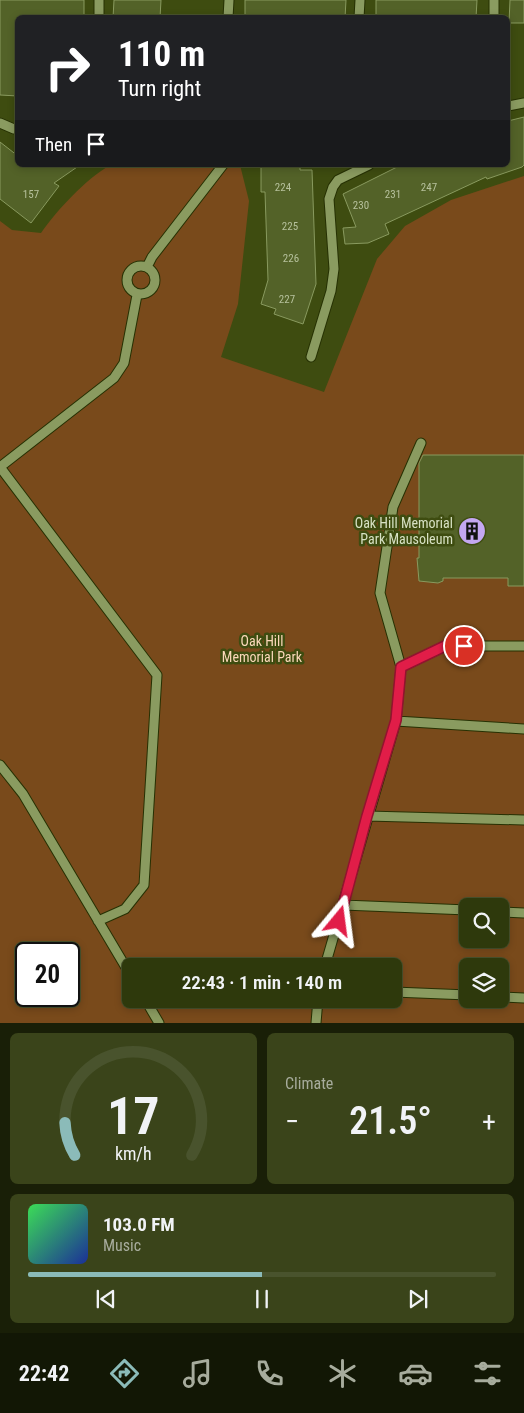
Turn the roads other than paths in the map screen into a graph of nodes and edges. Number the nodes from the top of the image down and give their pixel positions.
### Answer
1 (99, 0) edge
2 (229, 0) edge
3 (360, 0) edge
4 (494, 0) edge
5 (98, 15) edge
6 (228, 15) edge
7 (359, 15) edge
8 (494, 15) edge
9 (524, 103) edge
10 (510, 106) edge
11 (0, 123) edge
12 (15, 129) edge
13 (221, 167) edge
14 (365, 167) edge
15 (147, 267) junction
16 (137, 294) junction
17 (311, 357) dead end
18 (421, 443) dead end
19 (0, 467) edge
20 (524, 646) edge
21 (401, 667) junction
22 (396, 720) junction
23 (524, 729) edge
24 (0, 765) edge
25 (367, 816) junction
26 (524, 820) edge
27 (343, 906) junction
28 (459, 910) edge
29 (509, 912) edge
30 (524, 913) edge
31 (98, 922) junction
32 (327, 958) edge
33 (122, 961) edge
34 (402, 992) edge
35 (459, 995) edge
36 (509, 997) edge
37 (524, 998) edge
38 (150, 1008) edge
39 (317, 1008) edge
40 (159, 1023) edge
41 (316, 1023) edge

1 - 5 lane
2 - 6 lane
3 - 7 lane
4 - 8 lane
9 - 10 lane
11 - 12 lane
13 - 15 lane
14 - 17 lane
15 - 16 lane
15 - 16 lane
16 - 19 lane
18 - 21 lane
19 - 31 lane
20 - 21 lane
21 - 22 lane
22 - 23 lane
22 - 25 lane
24 - 31 lane
25 - 26 lane
25 - 27 lane
27 - 28 lane
27 - 32 lane
29 - 30 lane
31 - 33 lane
34 - 35 lane
36 - 37 lane
38 - 40 lane
39 - 41 lane

